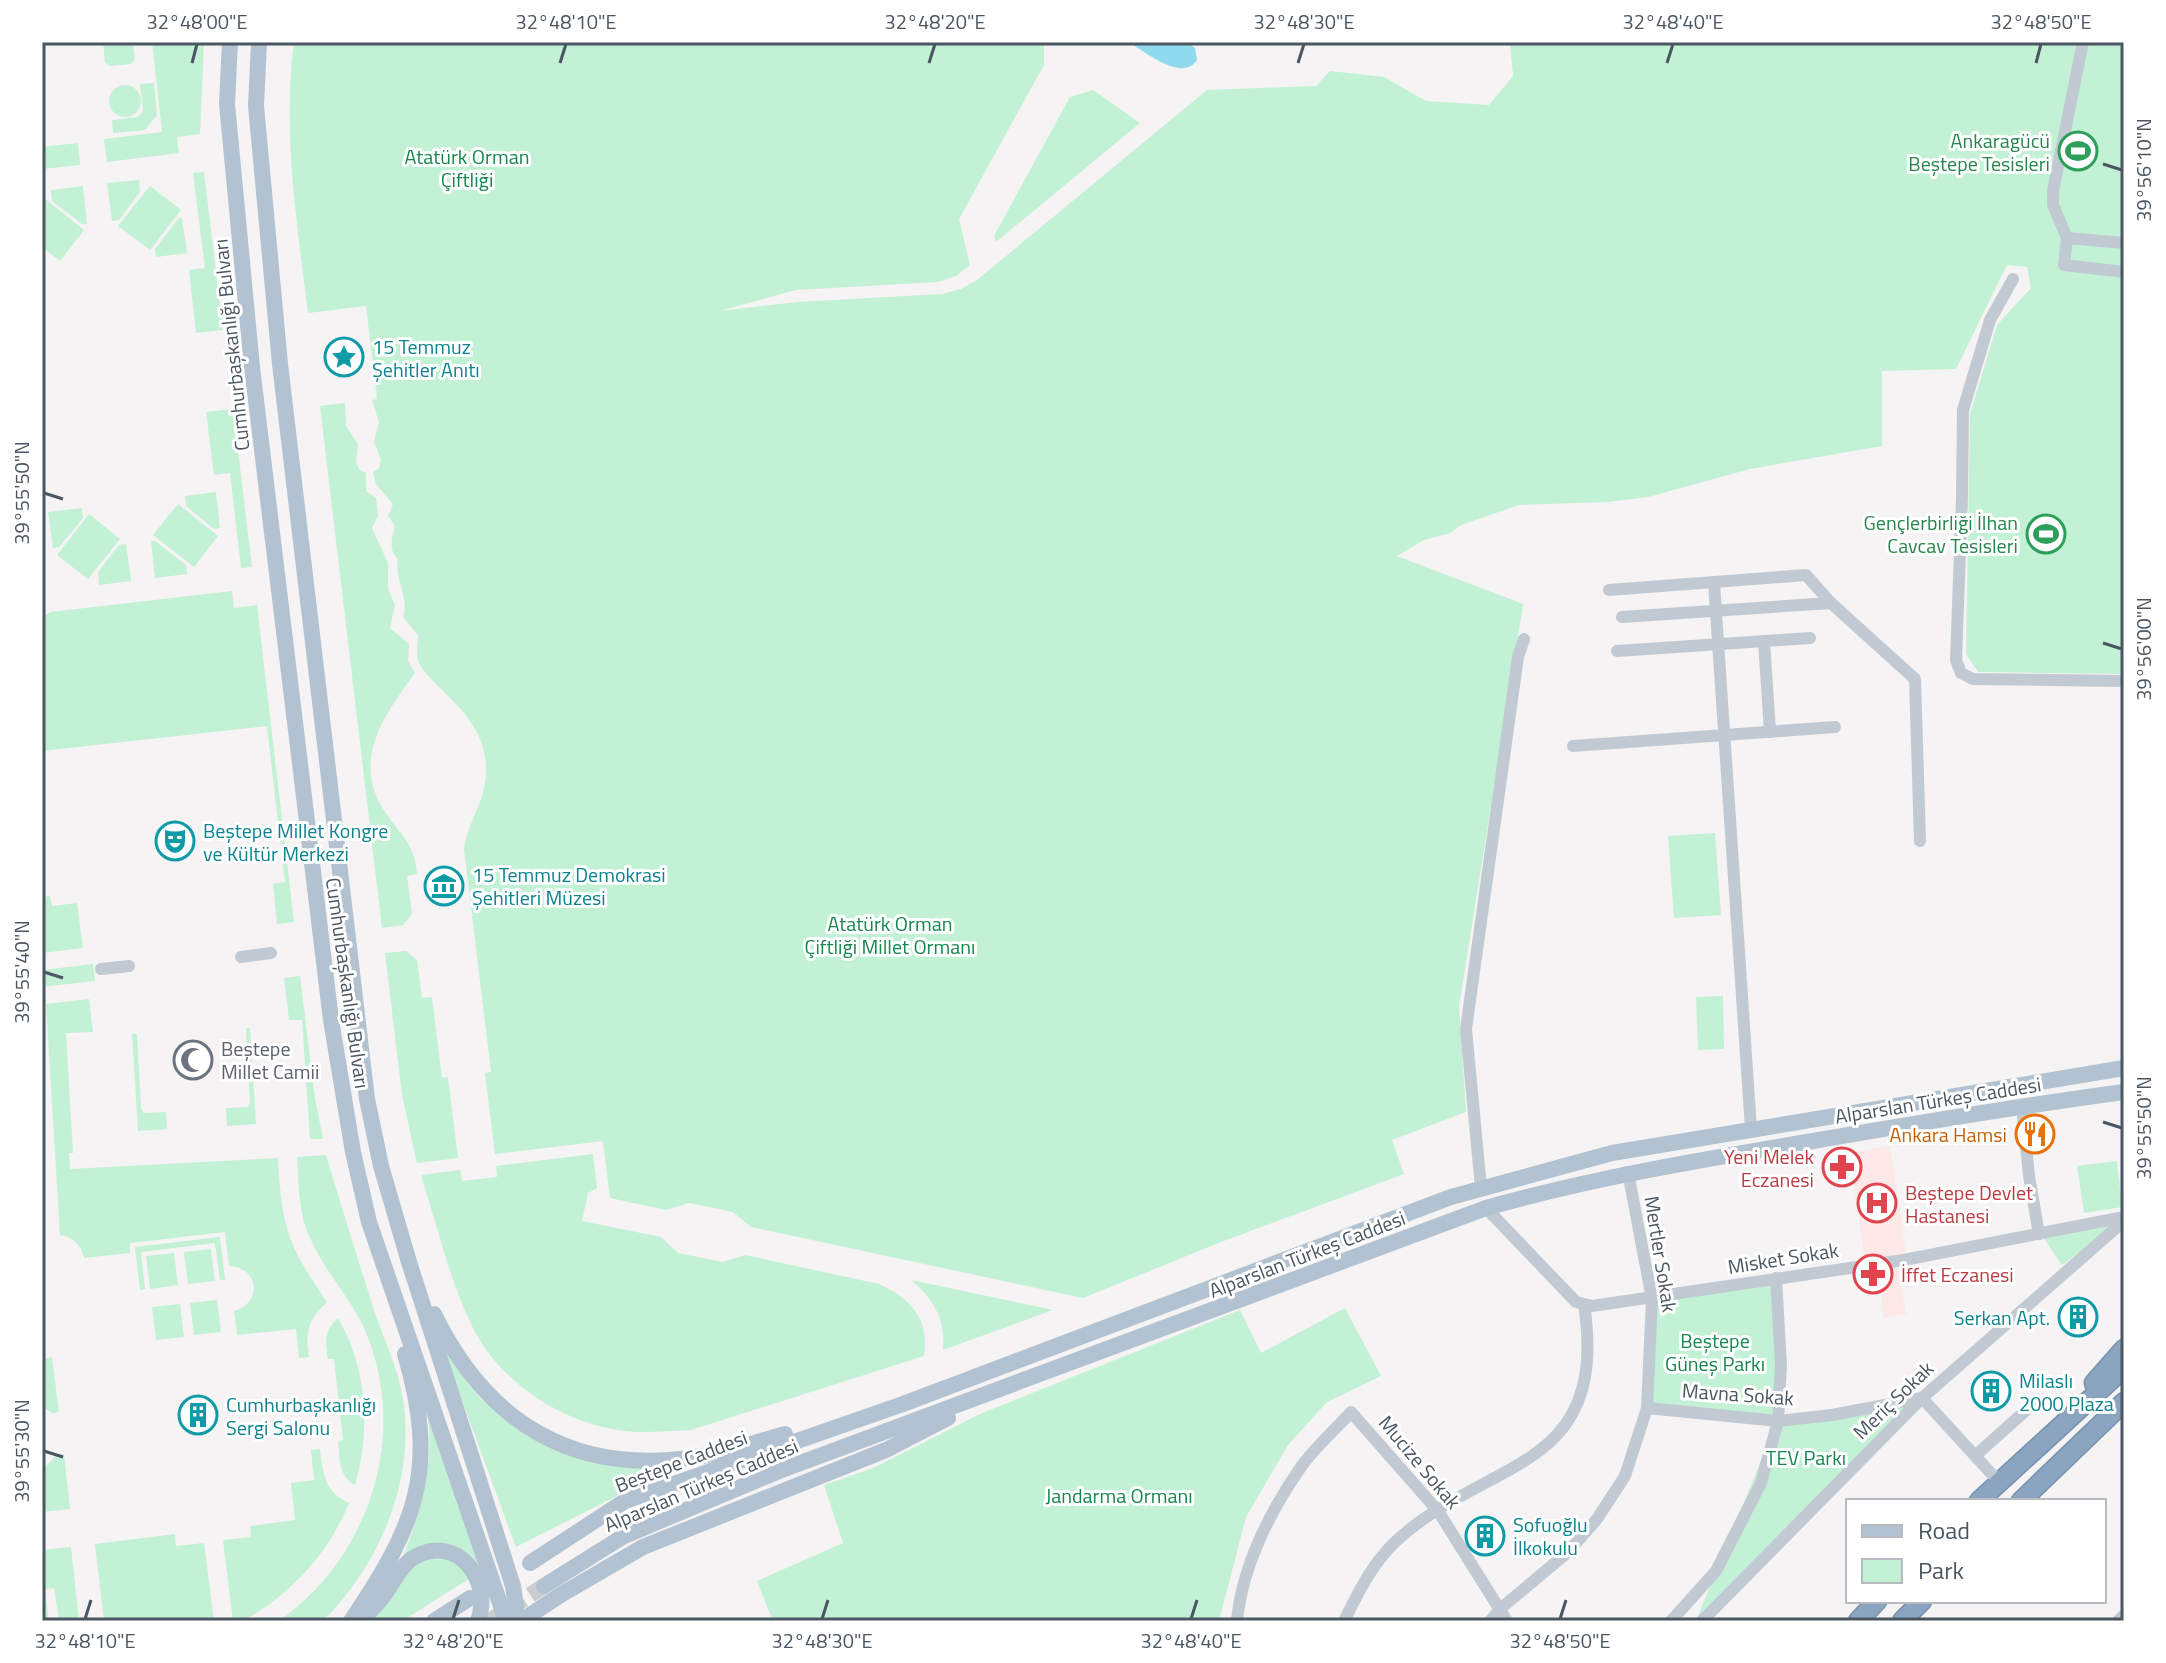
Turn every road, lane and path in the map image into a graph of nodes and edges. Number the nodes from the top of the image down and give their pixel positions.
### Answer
1 (230, 42) edge
2 (259, 42) edge
3 (2083, 42) edge
4 (2067, 238) junction
5 (2124, 243) edge
6 (2124, 272) edge
7 (2013, 279) dead end
8 (1714, 583) junction
9 (1609, 590) dead end
10 (1831, 603) junction
11 (1716, 610) junction
12 (1622, 617) dead end
13 (1810, 638) dead end
14 (1524, 639) dead end
15 (1764, 641) junction
16 (1718, 644) junction
17 (1617, 651) dead end
18 (2124, 681) edge
19 (1835, 727) dead end
20 (1770, 732) junction
21 (1726, 735) junction
22 (1573, 746) dead end
23 (1920, 841) dead end
24 (271, 953) dead end
25 (241, 957) dead end
26 (129, 966) dead end
27 (101, 969) dead end
28 (2124, 1068) edge
29 (2124, 1092) edge
30 (2022, 1106) junction
31 (1751, 1129) junction
32 (1628, 1172) junction
33 (1481, 1188) junction
34 (1486, 1208) junction
35 (2124, 1219) edge
36 (369, 1222) junction
37 (2039, 1234) junction
38 (409, 1262) junction
39 (1776, 1278) junction
40 (1652, 1299) junction
41 (1584, 1304) junction
42 (2124, 1349) edge
43 (2124, 1368) edge
44 (1005, 1388) junction
45 (1922, 1398) junction
46 (2124, 1402) edge
47 (903, 1404) junction
48 (2033, 1404) dead end
49 (1647, 1408) junction
50 (2124, 1413) edge
51 (1778, 1421) junction
52 (2094, 1432) junction
53 (2051, 1434) junction
54 (1976, 1455) junction
55 (1999, 1482) junction
56 (1981, 1499) edge
57 (2023, 1499) edge
58 (1438, 1511) junction
59 (530, 1563) dead end
60 (544, 1586) tunnel mouth
61 (470, 1598) dead end
62 (1875, 1603) edge
63 (1920, 1603) edge
64 (1504, 1615) edge
65 (2124, 1615) edge
66 (351, 1621) edge
67 (360, 1621) edge
68 (434, 1621) edge
69 (478, 1621) edge
70 (509, 1621) edge
71 (521, 1621) edge
72 (1237, 1621) edge
73 (1344, 1621) edge
74 (1490, 1621) edge
75 (1671, 1621) edge
76 (1702, 1621) edge
77 (1858, 1621) edge
78 (1902, 1621) edge
79 (2118, 1621) edge

1 - 36 main road, Cumhurbaşkanlığı Bulvarı
2 - 38 main road, Cumhurbaşkanlığı Bulvarı
3 - 4 street
4 - 5 street
4 - 6 street
7 - 18 street
8 - 9 street
8 - 10 street
8 - 11 street
10 - 11 street
10 - 23 street
11 - 12 street
11 - 16 street
13 - 15 street
14 - 33 street
15 - 16 street
15 - 20 street
16 - 17 street
16 - 21 street
19 - 20 street
20 - 21 street
21 - 22 street
21 - 31 street
24 - 25 street
26 - 27 street
28 - 31 main road, Alparslan Türkeş Caddesi
29 - 30 main road, Alparslan Türkeş Caddesi
30 - 32 main road, Alparslan Türkeş Caddesi
30 - 37 street
31 - 33 main road, Alparslan Türkeş Caddesi
32 - 34 main road, Alparslan Türkeş Caddesi
32 - 40 street, Mertler Sokak
33 - 47 main road, Alparslan Türkeş Caddesi
34 - 41 street
34 - 44 main road, Alparslan Türkeş Caddesi
35 - 37 street, Misket Sokak
35 - 45 street, Meriç Sokak
36 - 66 main road
36 - 70 main road, Cumhurbaşkanlığı Bulvarı
37 - 39 street, Misket Sokak
38 - 47 main road
38 - 70 main road, Cumhurbaşkanlığı Bulvarı
39 - 40 street, Misket Sokak
39 - 51 street
40 - 41 street, Misket Sokak
40 - 49 street, Mertler Sokak
41 - 58 street
42 - 53 highway
43 - 53 highway
44 - 60 main road, Alparslan Türkeş Caddesi
44 - 71 main road
45 - 51 street, Mavna Sokak
45 - 54 street
45 - 76 street, Meriç Sokak
46 - 52 highway
47 - 59 main road, Beştepe Caddesi
48 - 54 street
49 - 51 street, Mavna Sokak
49 - 64 street, Mertler Sokak
50 - 52 highway
51 - 75 street
52 - 57 highway
53 - 55 highway
54 - 55 street
55 - 56 highway
58 - 64 street, Mucize Sokak
58 - 72 street, Mucize Sokak
58 - 73 street
61 - 68 main road
62 - 77 highway
63 - 78 highway
64 - 74 street, Mertler Sokak
65 - 79 street
67 - 69 main road

